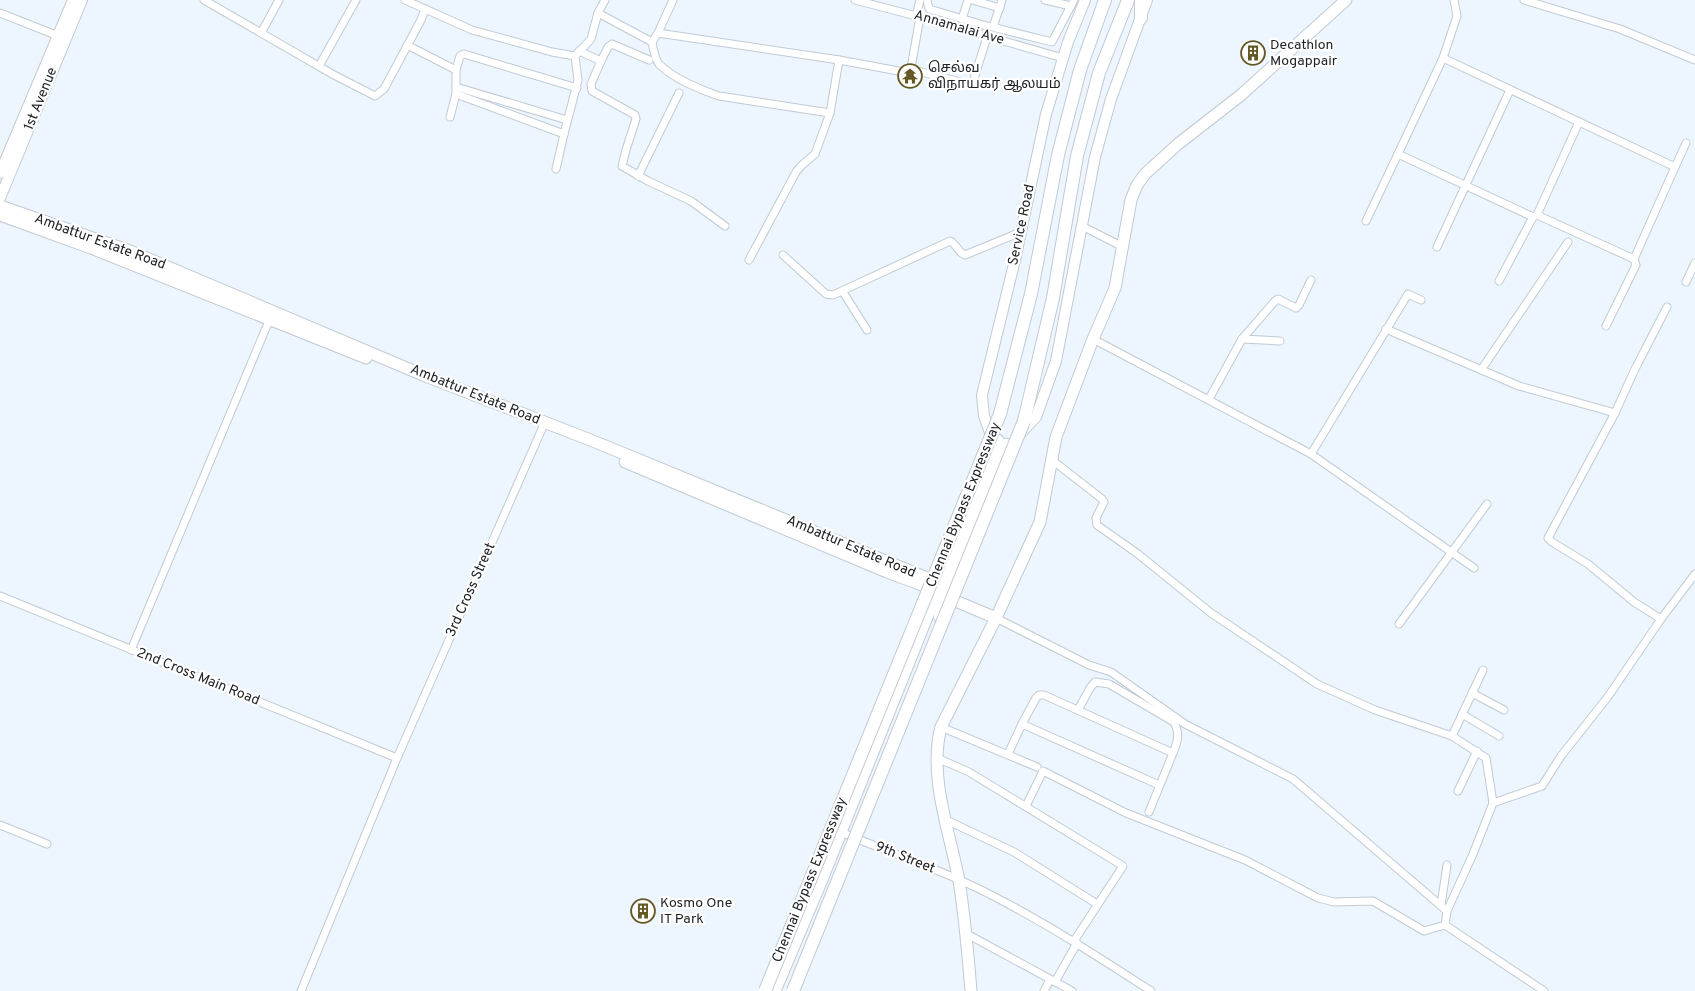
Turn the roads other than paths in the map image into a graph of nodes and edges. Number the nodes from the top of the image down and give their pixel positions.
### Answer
1 (73, 0) edge
2 (82, 0) edge
3 (204, 0) edge
4 (279, 0) edge
5 (356, 0) edge
6 (405, 0) edge
7 (605, 0) edge
8 (673, 0) edge
9 (855, 0) edge
10 (920, 0) edge
11 (927, 0) edge
12 (970, 0) edge
13 (1003, 0) edge
14 (1045, 0) edge
15 (1085, 0) edge
16 (1105, 0) edge
17 (1128, 0) edge
18 (1141, 0) edge
19 (1147, 0) edge
20 (1346, 0) edge
21 (1454, 0) edge
22 (1524, 0) edge
23 (1072, 3) edge
24 (1000, 8) junction
25 (424, 9) junction
26 (0, 13) edge
27 (598, 13) junction
28 (918, 16) junction
29 (1140, 18) junction
30 (962, 19) junction
31 (996, 28) junction
32 (261, 33) junction
33 (658, 33) junction
34 (990, 37) junction
35 (62, 38) junction
36 (652, 42) junction
37 (1052, 42) junction
38 (407, 45) junction
39 (577, 53) junction
40 (1047, 53) junction
41 (1063, 58) junction
42 (1443, 58) junction
43 (649, 60) dead end
44 (839, 60) junction
45 (1695, 60) edge
46 (601, 61) junction
47 (319, 66) junction
48 (910, 69) junction
49 (456, 70) junction
50 (576, 88) junction
51 (456, 90) junction
52 (1510, 90) junction
53 (679, 94) dead end
54 (830, 113) junction
55 (450, 117) dead end
56 (567, 120) junction
57 (1578, 122) junction
58 (564, 134) junction
59 (1686, 143) dead end
60 (1398, 154) junction
61 (1675, 167) junction
62 (556, 170) dead end
63 (0, 173) edge
64 (638, 176) junction
65 (1466, 184) junction
66 (0, 198) edge
67 (0, 206) edge
68 (0, 216) edge
69 (1535, 216) junction
70 (1366, 221) dead end
71 (725, 226) dead end
72 (1082, 226) junction
73 (1021, 232) junction
74 (1568, 242) dead end
75 (1123, 247) junction
76 (1437, 247) dead end
77 (783, 255) dead end
78 (1634, 259) junction
79 (749, 260) dead end
80 (1695, 263) edge
81 (1311, 280) dead end
82 (1499, 281) dead end
83 (1686, 282) dead end
84 (843, 292) junction
85 (1421, 300) dead end
86 (1667, 307) dead end
87 (271, 315) junction
88 (1606, 326) dead end
89 (1386, 329) junction
90 (867, 330) dead end
91 (1092, 339) junction
92 (1242, 340) junction
93 (1280, 341) dead end
94 (1481, 370) junction
95 (1209, 399) junction
96 (1615, 413) junction
97 (544, 425) junction
98 (1002, 442) junction
99 (1311, 454) junction
100 (1052, 460) junction
101 (1487, 504) dead end
102 (1452, 551) junction
103 (1474, 568) dead end
104 (1695, 574) edge
105 (944, 591) junction
106 (0, 596) edge
107 (996, 618) junction
108 (1661, 619) junction
109 (1399, 624) dead end
110 (131, 650) junction
111 (1483, 670) dead end
112 (1472, 693) junction
113 (1078, 710) junction
114 (1504, 710) dead end
115 (1462, 714) junction
116 (1022, 724) junction
117 (941, 728) junction
118 (1452, 736) junction
119 (1499, 736) dead end
120 (1477, 751) junction
121 (1173, 753) junction
122 (1008, 754) junction
123 (397, 758) junction
124 (937, 758) junction
125 (1037, 767) dead end
126 (1159, 785) junction
127 (1458, 791) dead end
128 (1493, 803) junction
129 (1026, 806) junction
130 (1149, 812) dead end
131 (944, 819) junction
132 (0, 825) edge
133 (846, 834) junction
134 (47, 844) dead end
135 (1447, 865) dead end
136 (959, 880) junction
137 (1097, 904) junction
138 (1441, 905) junction
139 (1447, 911) junction
140 (1445, 926) junction
141 (967, 934) junction
142 (1075, 942) junction
143 (1052, 981) junction
144 (301, 991) edge
145 (765, 991) edge
146 (775, 991) edge
147 (787, 991) edge
148 (793, 991) edge
149 (971, 991) edge
150 (1044, 991) edge
151 (1072, 991) edge
152 (1151, 991) edge
153 (1544, 991) edge

1 - 35 street, 1st Avenue
2 - 35 street, 1st Avenue
3 - 32 street
4 - 32 street
5 - 47 street
6 - 25 street
7 - 27 street
8 - 33 street
9 - 28 street, Annamalai Ave
10 - 28 street
11 - 30 street
12 - 24 street
12 - 30 street
13 - 24 street
13 - 31 street
14 - 23 street
15 - 41 street, Service Road
16 - 145 highway, Chennai Bypass Expressway, bridge
17 - 148 highway, Chennai Bypass Expressway, bridge
18 - 29 highway
19 - 29 street
20 - 75 main road
21 - 42 street
22 - 45 street
23 - 37 street
24 - 30 street
25 - 38 street
25 - 39 street
26 - 35 street
27 - 36 street
27 - 39 street
28 - 34 street, Annamalai Ave
28 - 48 street
29 - 72 street
31 - 34 street
31 - 37 street
32 - 47 street
33 - 36 street
33 - 44 street
34 - 40 street, Annamalai Ave
34 - 48 street
35 - 63 street, 1st Avenue
35 - 66 street, 1st Avenue
36 - 54 street
37 - 40 street
38 - 47 street
38 - 49 street
39 - 46 street
39 - 50 street
40 - 41 street, Annamalai Ave
41 - 73 street, Service Road
42 - 52 street
42 - 60 street
43 - 46 street
44 - 48 street
44 - 54 street
46 - 64 street
49 - 50 street
49 - 51 street
50 - 56 street
51 - 55 street
51 - 56 street
51 - 58 street
52 - 57 street
52 - 65 street
53 - 64 street
54 - 79 street
56 - 58 street
57 - 61 street
57 - 69 street
58 - 62 street
59 - 61 street
60 - 65 street
60 - 70 street
61 - 78 street
64 - 71 street
65 - 69 street
65 - 76 street
67 - 87 main road, Ambattur Estate Road
68 - 87 main road, Ambattur Estate Road
69 - 78 street
69 - 82 street
72 - 75 street
72 - 98 street
73 - 84 street
73 - 98 street, Service Road
74 - 94 street
75 - 91 main road
77 - 84 street
78 - 88 street
80 - 83 street
81 - 92 street
84 - 90 street
85 - 89 street
86 - 96 street
87 - 97 main road, Ambattur Estate Road
87 - 110 street
89 - 94 street
89 - 99 street
91 - 95 street
91 - 100 main road
92 - 93 street
92 - 95 street
94 - 96 street
95 - 99 street
96 - 108 street
97 - 105 main road, Ambattur Estate Road
97 - 123 street, 3rd Cross Street
98 - 105 main road
99 - 102 street
100 - 107 main road
100 - 118 street
101 - 102 street
102 - 103 street
102 - 109 street
104 - 108 street
105 - 107 main road, Ambattur Estate Road
105 - 133 main road
106 - 110 street, 2nd Cross Main Road
107 - 117 main road
107 - 138 street
108 - 128 street
110 - 123 street, 2nd Cross Main Road
111 - 112 street
112 - 114 street
112 - 115 street
113 - 116 street
113 - 121 street
113 - 121 street
115 - 118 street
115 - 119 street
116 - 122 street
116 - 126 street
117 - 122 street
117 - 124 main road
118 - 120 street
120 - 127 street
120 - 128 street
121 - 126 street
122 - 125 street
123 - 144 street, 3rd Cross Street
124 - 129 street
124 - 131 main road
126 - 130 street
128 - 139 street
129 - 137 street
129 - 140 street
131 - 136 main road
131 - 137 street
132 - 134 street
133 - 136 street, 9th Street
133 - 146 main road
133 - 147 main road
135 - 138 street
136 - 141 main road
136 - 142 street, 9th Street
137 - 142 street
138 - 139 street
139 - 140 street
140 - 153 street
141 - 143 street
141 - 149 main road
142 - 143 street
142 - 152 street, 9th Street
143 - 150 street
143 - 151 street

